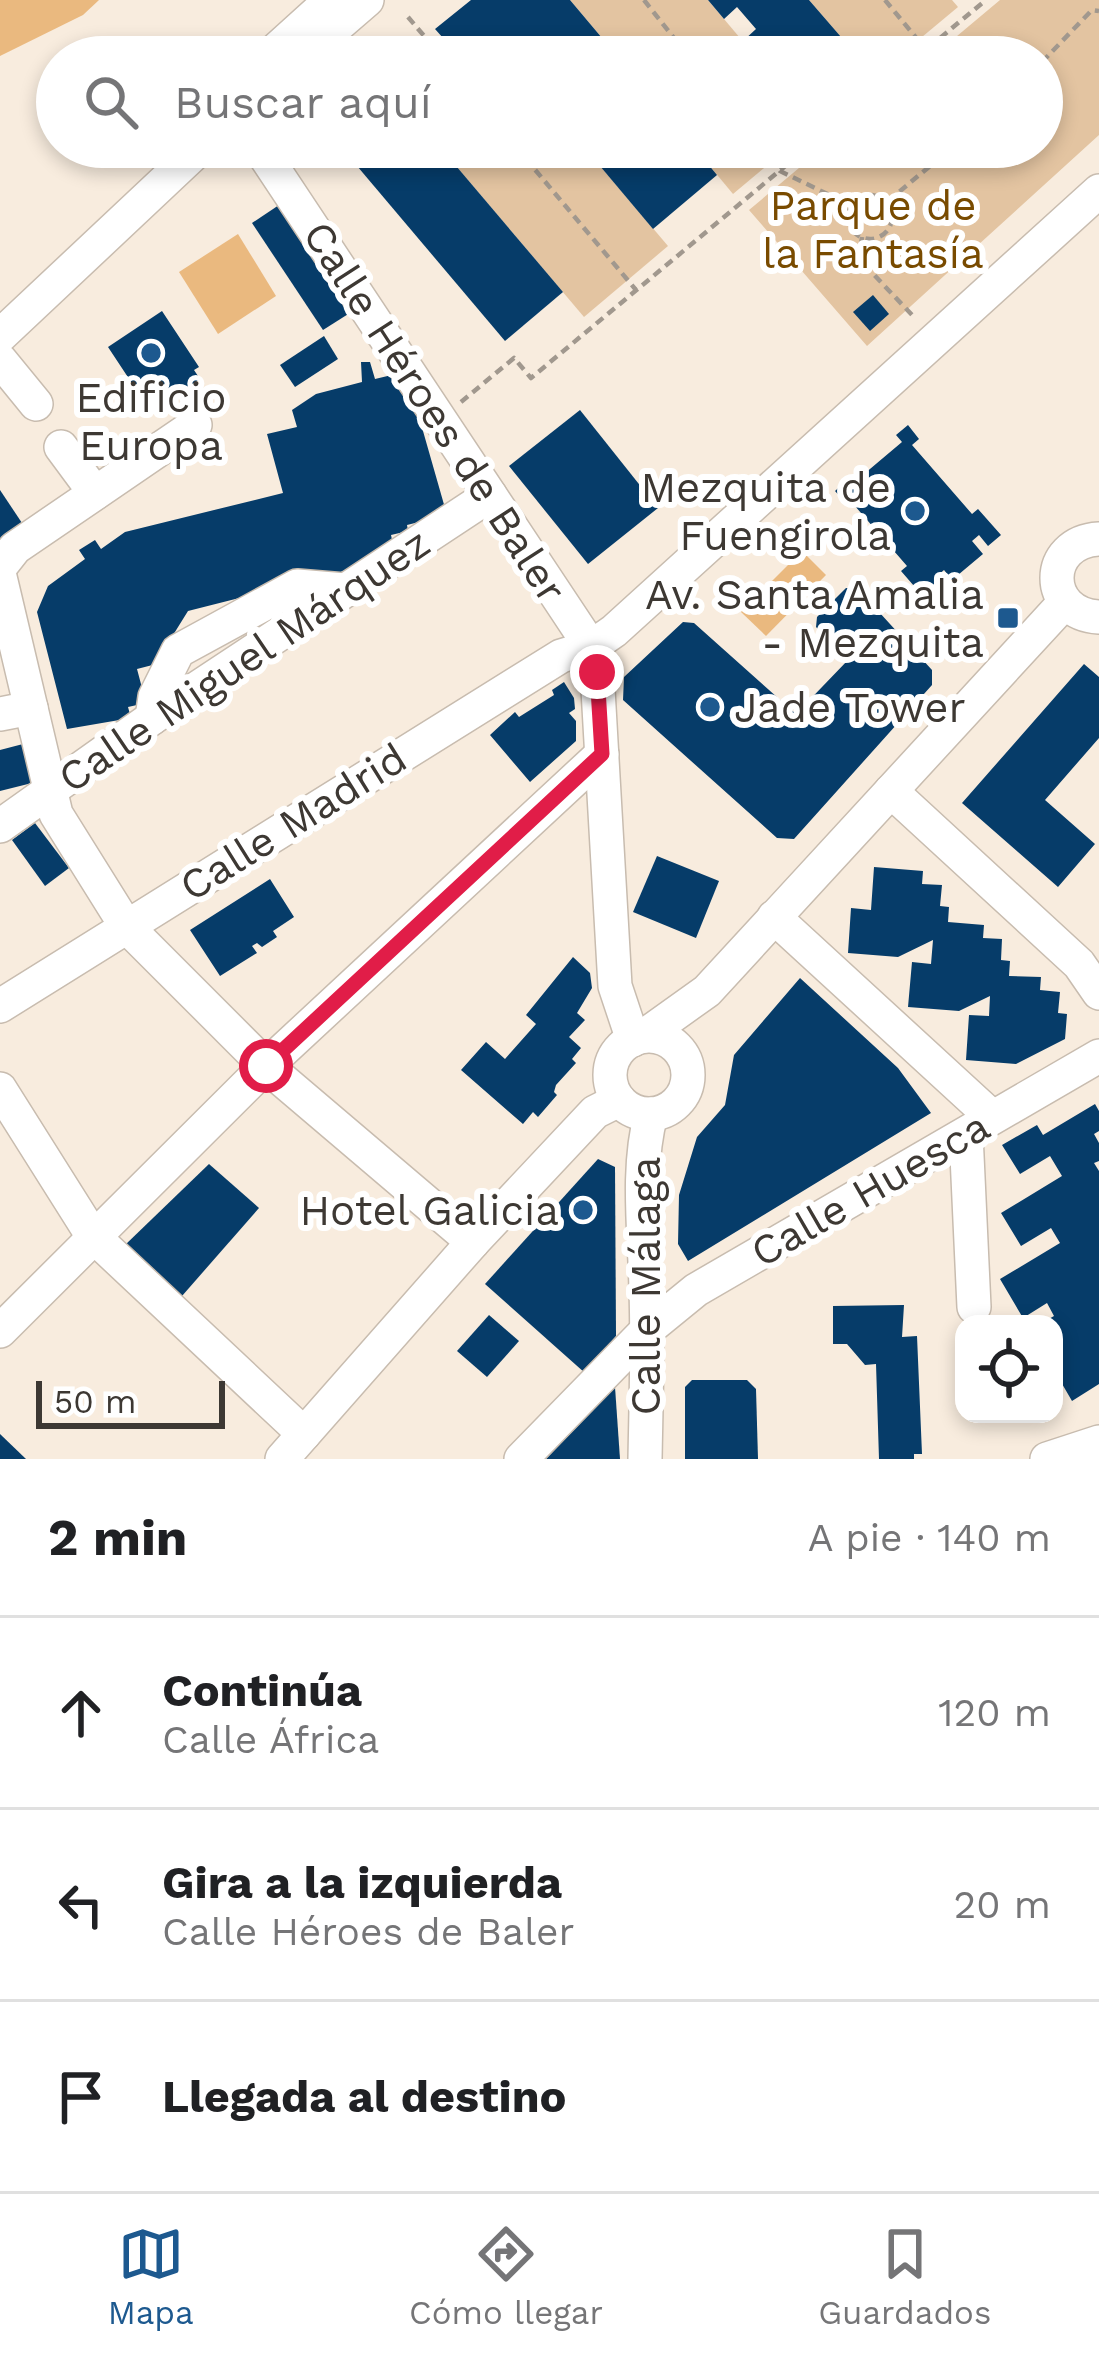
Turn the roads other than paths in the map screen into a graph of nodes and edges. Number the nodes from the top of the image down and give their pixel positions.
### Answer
1 (331, 0) edge
2 (367, 0) edge
3 (291, 36) edge
4 (325, 36) edge
5 (150, 168) edge
6 (179, 168) edge
7 (274, 168) edge
8 (1099, 191) edge
9 (0, 308) edge
10 (0, 336) edge
11 (0, 360) edge
12 (36, 404) dead end
13 (195, 424) dead end
14 (61, 447) dead end
15 (95, 493) junction
16 (490, 495) junction
17 (432, 532) junction
18 (1099, 538) edge
19 (392, 541) dead end
20 (0, 567) edge
21 (0, 577) edge
22 (345, 590) junction
23 (1065, 602) junction
24 (1099, 617) edge
25 (591, 647) junction
26 (15, 711) edge
27 (152, 718) junction
28 (602, 754) junction
29 (891, 791) junction
30 (49, 793) junction
31 (0, 826) edge
32 (774, 917) junction
33 (126, 926) junction
34 (707, 992) junction
35 (1099, 993) edge
36 (0, 1006) edge
37 (639, 1038) junction
38 (1099, 1056) edge
39 (686, 1060) junction
40 (266, 1066) junction
41 (0, 1089) edge
42 (619, 1100) junction
43 (651, 1114) junction
44 (979, 1125) junction
45 (92, 1235) junction
46 (473, 1242) junction
47 (974, 1307) dead end
48 (647, 1330) junction
49 (0, 1331) edge
50 (1099, 1442) edge
51 (293, 1446) edge
52 (521, 1459) edge
53 (645, 1459) edge
54 (1047, 1459) edge

1 - 3 street
2 - 4 street
5 - 9 street
6 - 10 street
7 - 16 street, Calle Héroes de Baler
8 - 25 street, Calle Madrid
11 - 12 street
13 - 15 street
14 - 15 street
15 - 20 street
16 - 17 street, Calle Miguel Márquez
16 - 25 street, Calle Héroes de Baler
17 - 19 street
17 - 22 street, Calle Miguel Márquez
18 - 23 street
21 - 26 street
22 - 27 street, Calle Miguel Márquez
22 - 27 street
23 - 24 street
23 - 29 street
25 - 28 street, Calle Héroes de Baler
25 - 33 street, Calle Madrid
26 - 30 street
27 - 30 street, Calle Miguel Márquez
28 - 37 street, Calle Héroes de Baler
28 - 40 street
29 - 32 street
29 - 35 street
30 - 31 street, Calle Miguel Márquez
30 - 33 street
32 - 34 street
32 - 44 street
33 - 36 street, Calle Madrid
33 - 40 street
34 - 37 street
34 - 39 street
37 - 39 street
37 - 42 street
38 - 44 street, Calle Huesca
39 - 43 street
40 - 45 street
40 - 46 street
41 - 45 street
42 - 43 street
42 - 46 street
43 - 48 street, Calle Málaga
44 - 47 street
44 - 48 street, Calle Huesca
45 - 49 street
45 - 51 street
46 - 51 street
48 - 52 street, Calle Huesca
48 - 53 street, Calle Málaga
50 - 54 street

